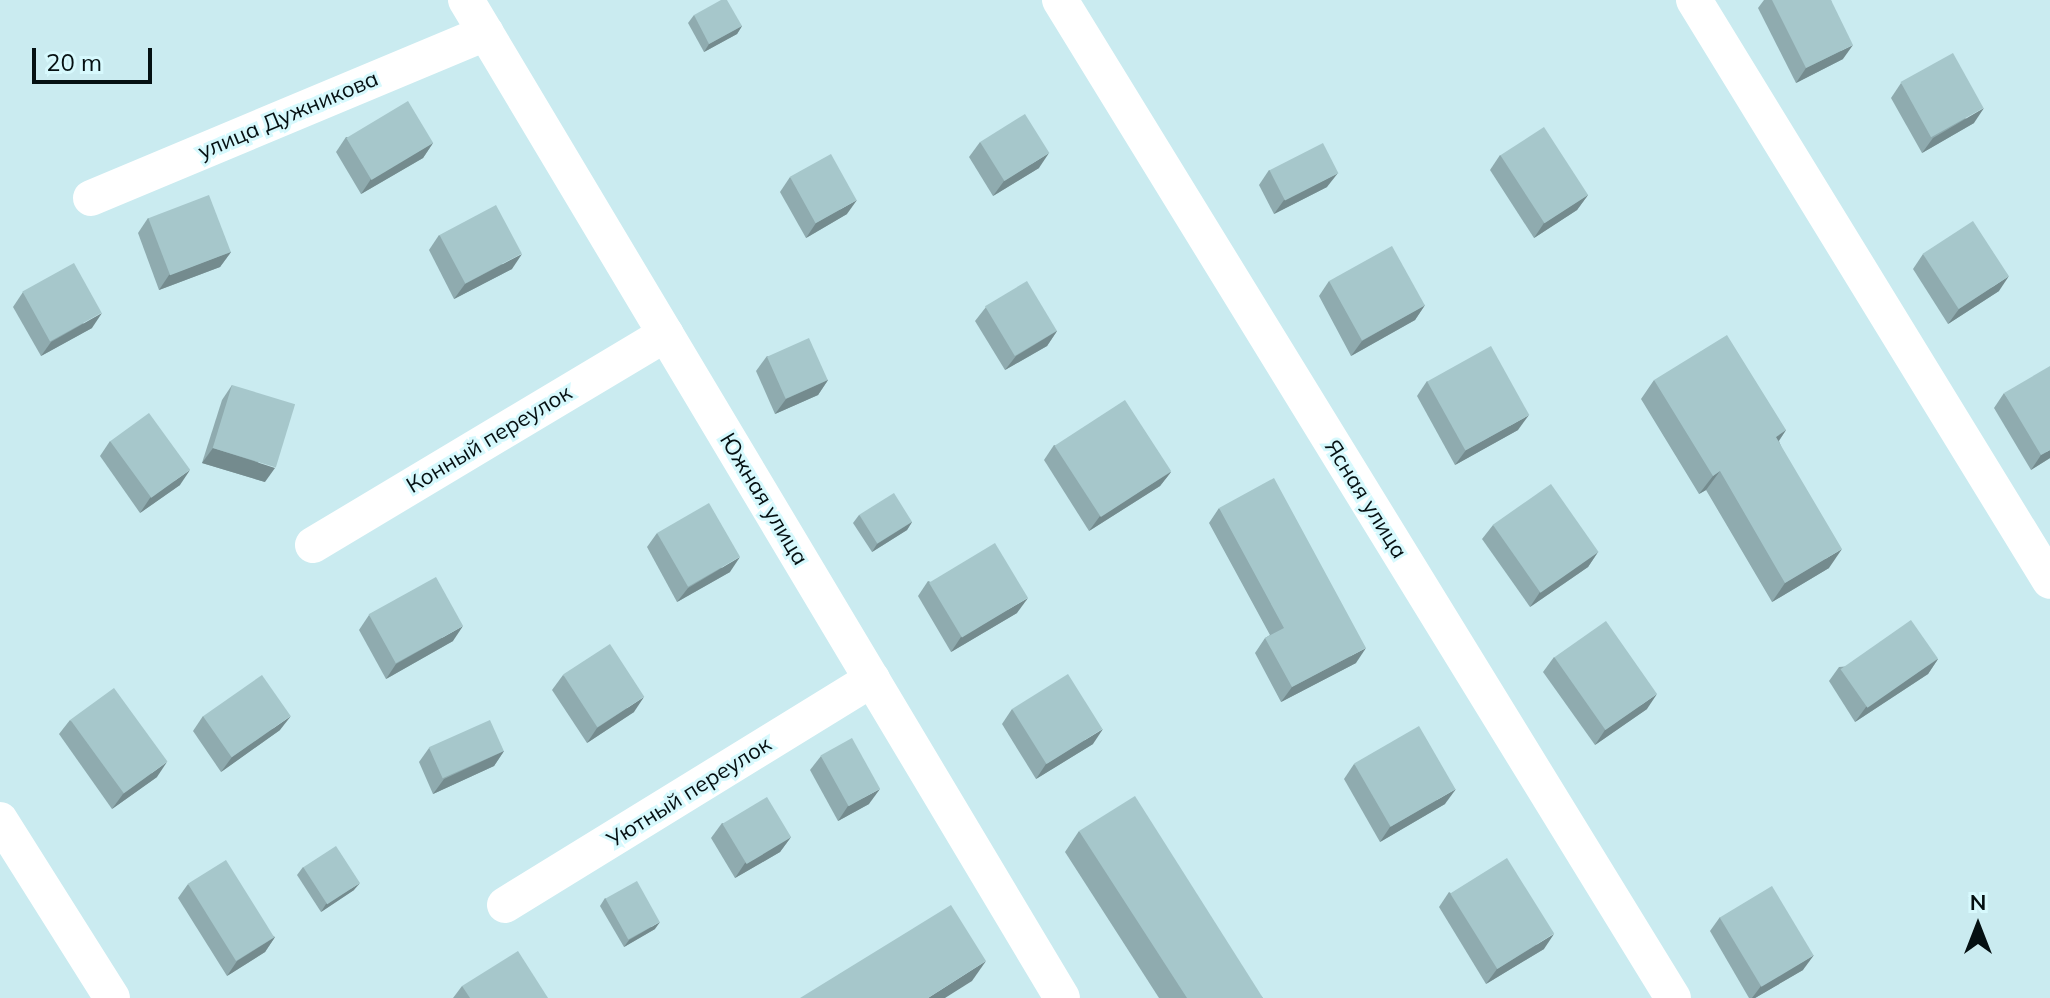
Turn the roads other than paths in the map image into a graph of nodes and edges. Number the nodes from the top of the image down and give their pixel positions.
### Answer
1 (466, 0) edge
2 (1060, 0) edge
3 (1694, 0) edge
4 (486, 33) junction
5 (91, 198) dead end
6 (666, 334) junction
7 (313, 545) dead end
8 (2050, 581) edge
9 (872, 679) junction
10 (0, 820) edge
11 (505, 905) dead end
12 (112, 998) edge
13 (1062, 998) edge
14 (1673, 998) edge

1 - 4 street, Южная улица
2 - 14 street, Ясная улица
3 - 8 street
4 - 5 street, улица Дужникова
4 - 6 street, Южная улица
6 - 7 street, Конный переулок
6 - 9 street, Южная улица
9 - 11 street, Уютный переулок
9 - 13 street, Южная улица
10 - 12 street

